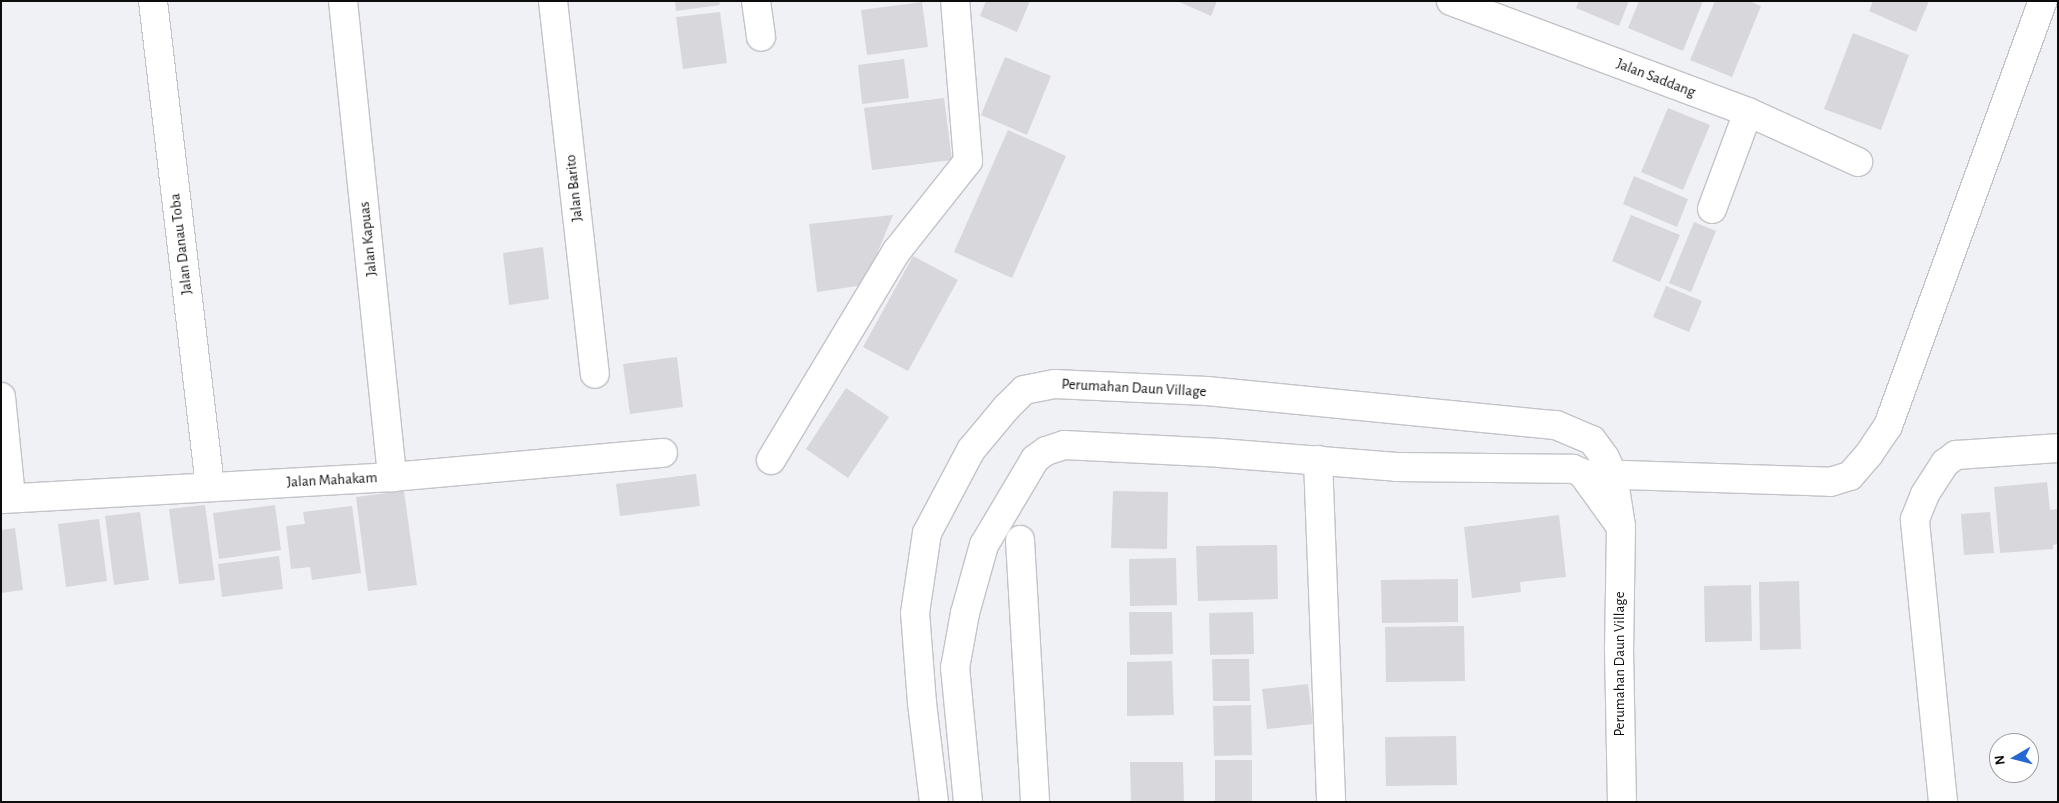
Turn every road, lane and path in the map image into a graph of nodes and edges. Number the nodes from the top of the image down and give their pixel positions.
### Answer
1 (153, 1) edge
2 (343, 1) edge
3 (553, 1) edge
4 (756, 1) edge
5 (955, 1) edge
6 (1450, 1) edge
7 (2043, 1) edge
8 (761, 37) dead end
9 (1748, 112) junction
10 (1858, 162) dead end
11 (1712, 209) dead end
12 (595, 374) dead end
13 (1, 397) edge
14 (2058, 448) edge
15 (663, 453) dead end
16 (771, 460) dead end
17 (1318, 460) junction
18 (1582, 473) junction
19 (1613, 475) junction
20 (392, 477) junction
21 (210, 486) junction
22 (6, 498) edge
23 (1621, 526) junction
24 (1020, 540) dead end
25 (934, 802) edge
26 (968, 802) edge
27 (1035, 802) edge
28 (1331, 802) edge
29 (1622, 802) edge
30 (1943, 802) edge

1 - 21 street, Jalan Danau Toba
2 - 20 street, Jalan Kapuas
3 - 12 street, Jalan Barito
4 - 8 street
5 - 16 street
6 - 9 street, Jalan Saddang
7 - 19 street
9 - 10 street, Jalan Saddang
9 - 11 street
13 - 22 street
14 - 30 street
15 - 20 street, Jalan Mahakam
17 - 18 street
17 - 26 street
17 - 28 street
18 - 19 street
18 - 23 street
19 - 23 street, Perumahan Daun Village
19 - 25 street, Perumahan Daun Village
20 - 21 street, Jalan Mahakam
21 - 22 street, Jalan Mahakam
23 - 29 street, Perumahan Daun Village
24 - 27 street

